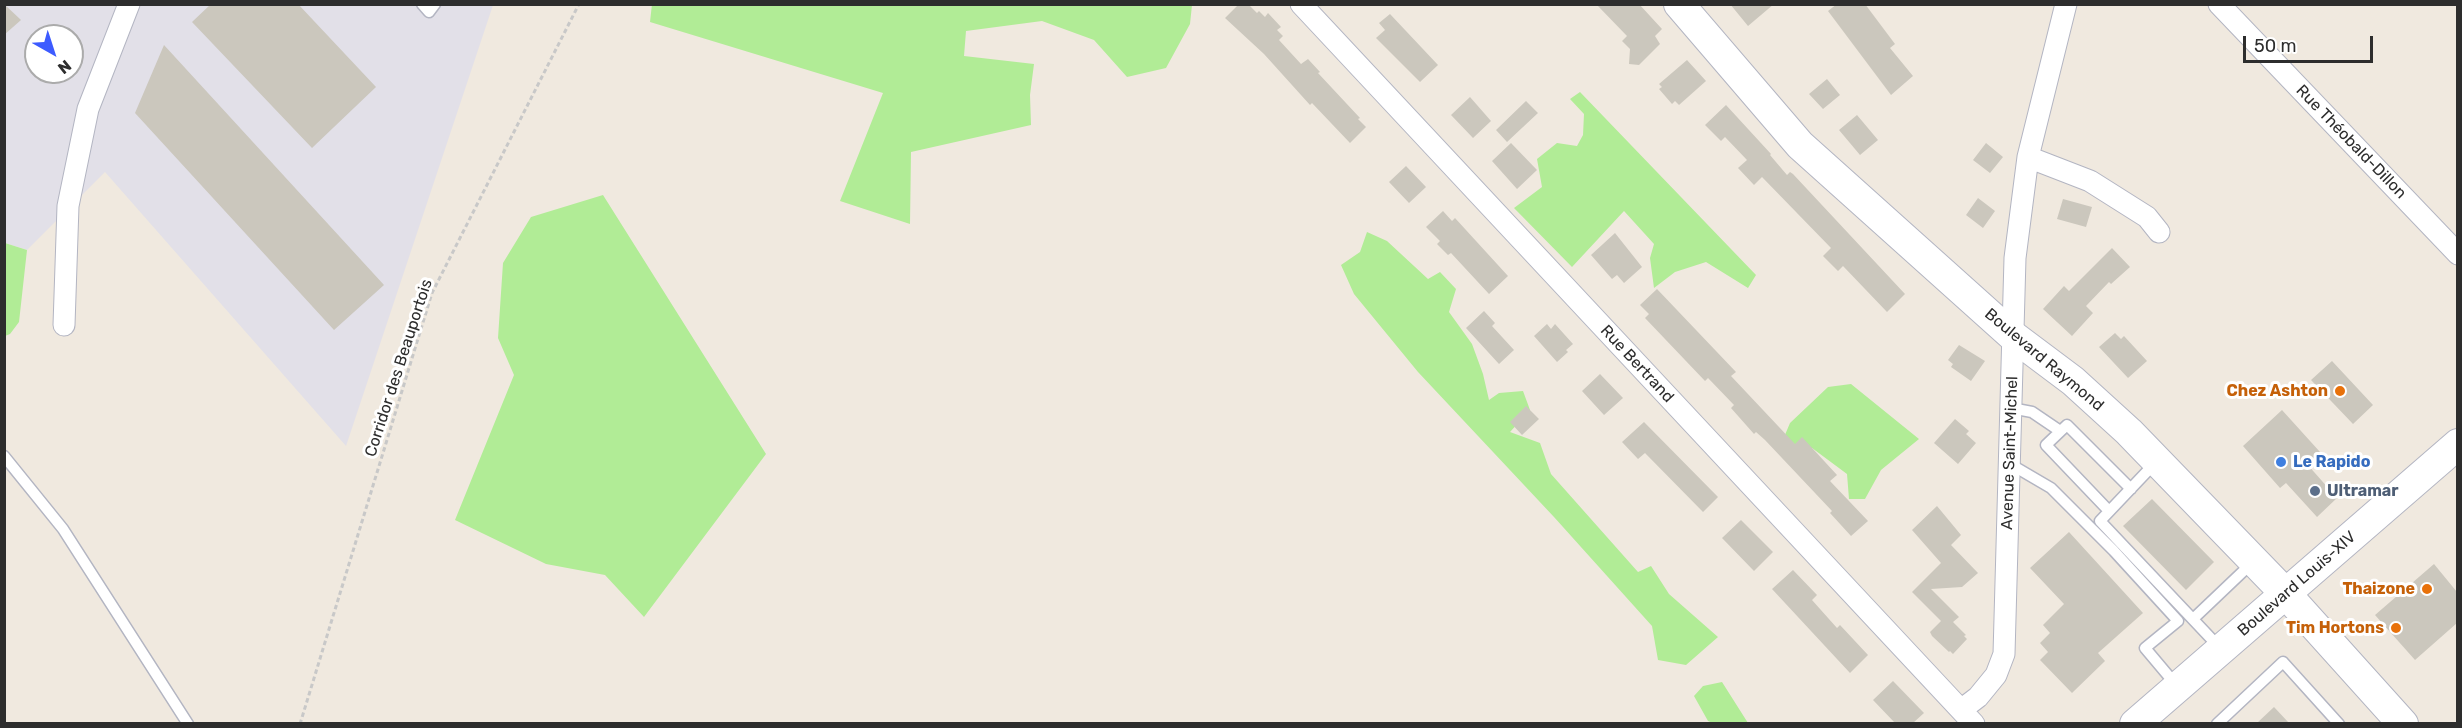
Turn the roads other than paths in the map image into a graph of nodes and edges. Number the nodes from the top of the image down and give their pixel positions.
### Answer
1 (129, 4) edge
2 (422, 4) edge
3 (435, 4) edge
4 (1301, 4) edge
5 (1678, 4) edge
6 (2066, 4) edge
7 (2219, 4) edge
8 (2028, 157) junction
9 (2159, 232) dead end
10 (2457, 254) edge
11 (64, 325) dead end
12 (2013, 336) junction
13 (2011, 408) junction
14 (2060, 431) junction
15 (2457, 444) edge
16 (4, 456) edge
17 (2157, 461) junction
18 (2010, 464) junction
19 (2131, 489) junction
20 (2109, 511) junction
21 (2254, 561) junction
22 (2286, 594) junction
23 (2193, 619) junction
24 (2222, 650) junction
25 (2178, 687) junction
26 (1967, 717) edge
27 (188, 723) edge
28 (2135, 723) edge
29 (2217, 723) edge
30 (2339, 723) edge
31 (2403, 723) edge

1 - 11 street
2 - 3 lane
4 - 26 street, Rue Bertrand
5 - 12 street, Boulevard Raymond
6 - 8 street, Avenue Saint-Michel
7 - 10 street, Rue Théobald-Dillon
8 - 9 street
8 - 12 street, Avenue Saint-Michel
12 - 13 street, Avenue Saint-Michel
12 - 17 street, Boulevard Raymond
13 - 14 lane
13 - 18 street, Avenue Saint-Michel
14 - 19 lane
14 - 20 lane
15 - 22 street, Boulevard Louis-XIV
16 - 27 lane
17 - 19 lane
17 - 21 street, Boulevard Raymond
18 - 25 lane
18 - 26 street, Avenue Saint-Michel
19 - 20 lane
20 - 23 lane
21 - 22 street, Boulevard Raymond
21 - 23 lane
22 - 24 street, Boulevard Louis-XIV
22 - 31 street, Boulevard Raymond
23 - 24 lane
24 - 25 street, Boulevard Louis-XIV
25 - 28 street, Boulevard Louis-XIV
29 - 30 lane

